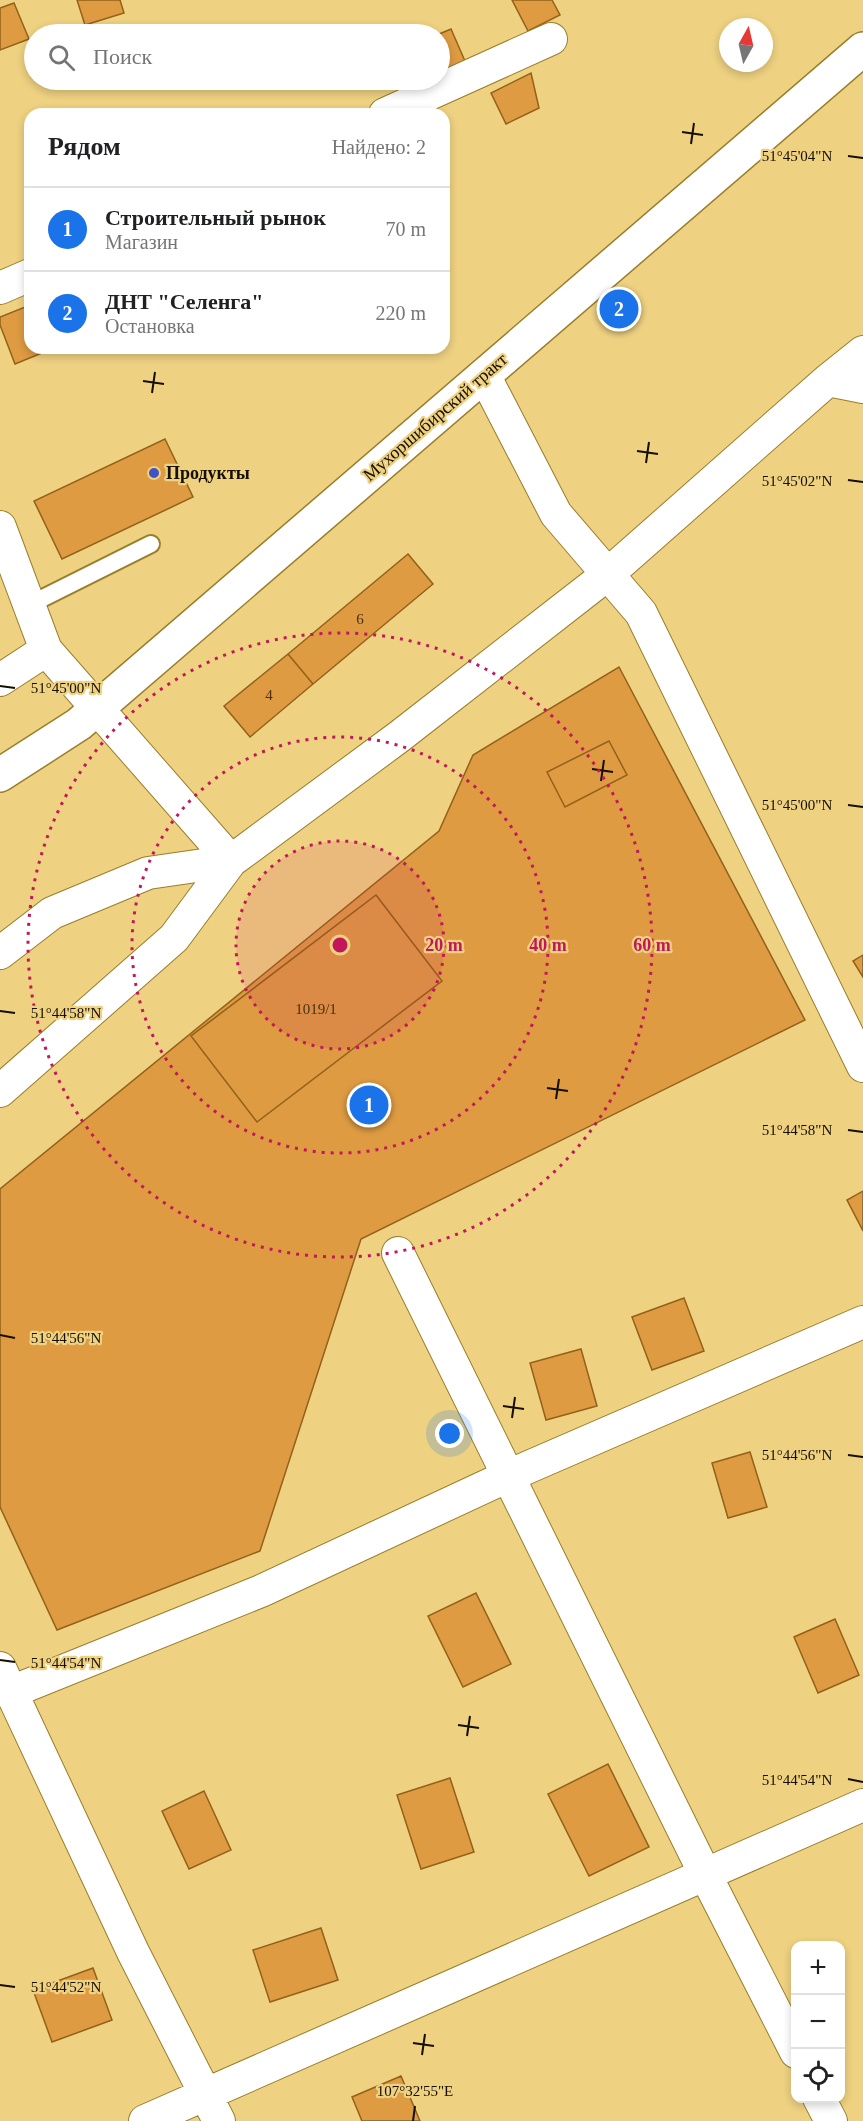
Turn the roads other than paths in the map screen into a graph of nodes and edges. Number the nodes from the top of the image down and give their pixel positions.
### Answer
1 (551, 39) dead end
2 (863, 49) edge
3 (450, 85) edge
4 (438, 90) edge
5 (398, 108) edge
6 (24, 278) edge
7 (0, 288) edge
8 (863, 352) edge
9 (484, 375) junction
10 (828, 380) junction
11 (863, 387) edge
12 (0, 528) edge
13 (151, 544) dead end
14 (608, 574) junction
15 (29, 605) junction
16 (46, 650) junction
17 (0, 680) edge
18 (97, 708) junction
19 (0, 775) edge
20 (231, 861) junction
21 (0, 953) edge
22 (863, 1066) edge
23 (0, 1091) edge
24 (398, 1253) dead end
25 (863, 1322) edge
26 (508, 1476) junction
27 (5, 1680) edge
28 (863, 1805) edge
29 (705, 1874) junction
30 (793, 2049) edge
31 (822, 2103) edge
32 (212, 2108) edge
33 (145, 2121) edge
34 (831, 2121) edge

1 - 3 street
2 - 9 main road, Мухоршибирский тракт
4 - 5 street
6 - 7 street
8 - 10 street
9 - 14 street
9 - 18 main road, Мухоршибирский тракт
10 - 11 street
10 - 14 street
12 - 15 street
13 - 15 lane
14 - 20 street
14 - 22 street
15 - 16 street
16 - 17 street
16 - 18 street
18 - 19 main road, Мухоршибирский тракт
18 - 20 street
20 - 21 street
20 - 23 street
24 - 26 street
25 - 26 street
26 - 27 street
26 - 29 street
27 - 32 street
28 - 29 street
29 - 30 street
29 - 32 street
31 - 34 street
32 - 33 street

